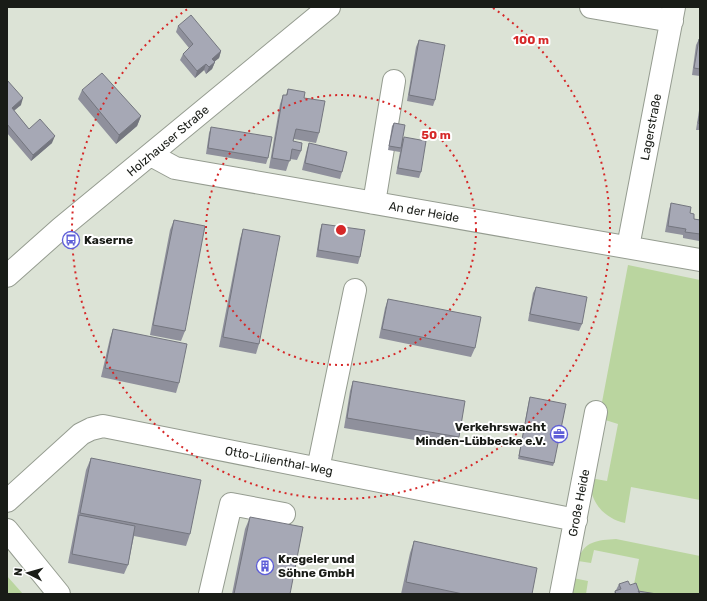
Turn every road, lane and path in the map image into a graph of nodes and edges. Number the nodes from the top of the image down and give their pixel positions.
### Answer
1 (329, 7) edge
2 (591, 7) edge
3 (673, 14) edge
4 (394, 81) dead end
5 (151, 155) junction
6 (374, 203) junction
7 (628, 247) junction
8 (700, 260) edge
9 (7, 276) edge
10 (355, 290) dead end
11 (596, 412) dead end
12 (318, 469) junction
13 (7, 500) edge
14 (284, 514) dead end
15 (576, 520) junction
16 (7, 530) edge
17 (59, 594) edge
18 (210, 594) edge
19 (561, 594) edge

1 - 5 street, Holzhauser Straße
2 - 3 street
3 - 7 street, Lagerstraße
4 - 6 street
5 - 6 street, An der Heide
5 - 9 street, Holzhauser Straße
6 - 7 street, An der Heide
7 - 8 street, An der Heide
10 - 12 street
11 - 15 street, Große Heide
12 - 13 street, Otto-Lilienthal-Weg
12 - 15 street, Otto-Lilienthal-Weg
14 - 18 street
15 - 19 street, Große Heide
16 - 17 street

